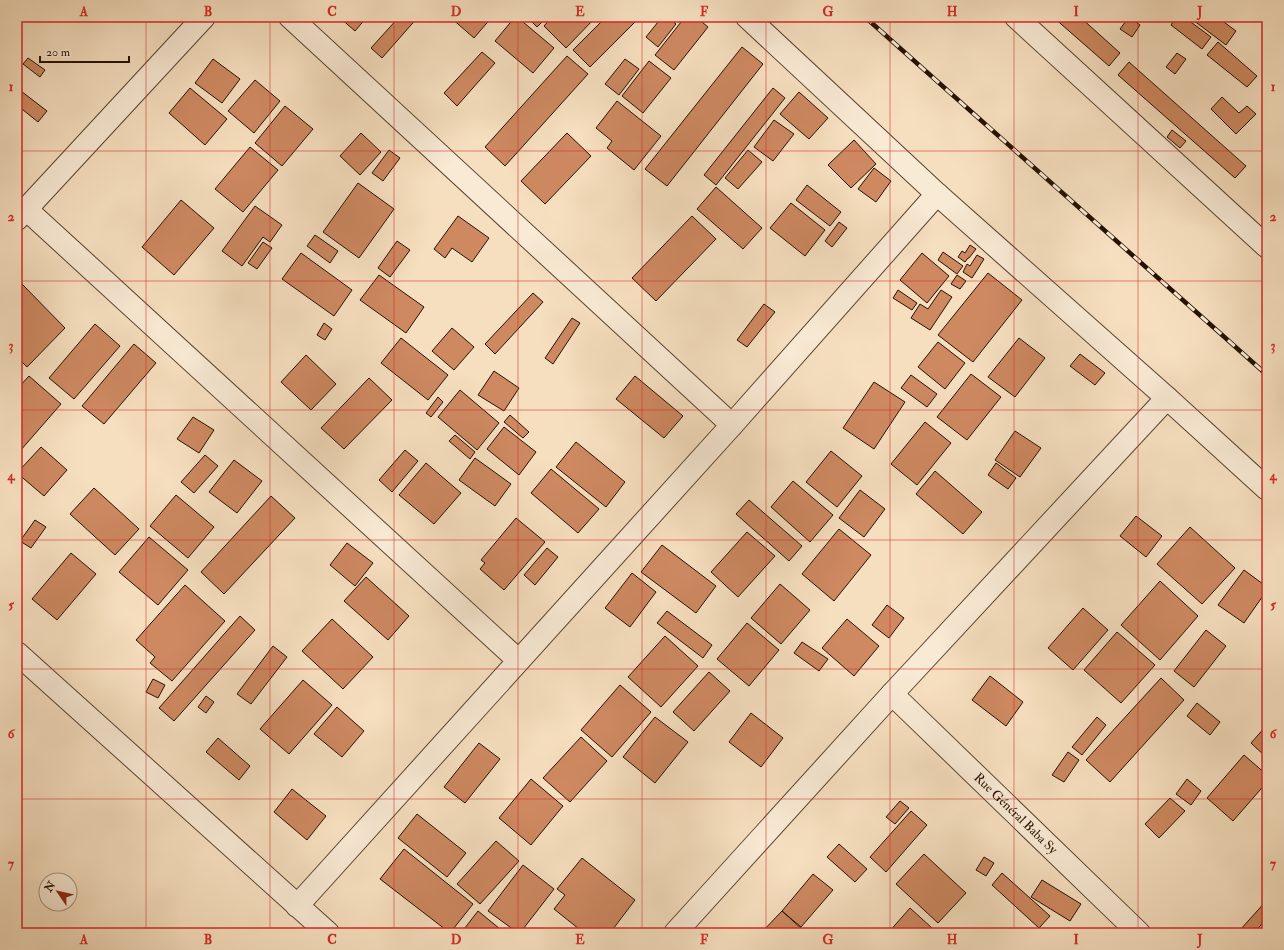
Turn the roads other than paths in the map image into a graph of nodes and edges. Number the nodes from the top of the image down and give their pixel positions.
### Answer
1 (204, 17) edge
2 (290, 17) edge
3 (746, 17) edge
4 (1016, 17) edge
5 (937, 194) junction
6 (22, 214) edge
7 (1267, 247) edge
8 (1167, 398) junction
9 (732, 425) junction
10 (1267, 490) edge
11 (17, 653) edge
12 (518, 660) junction
13 (892, 694) junction
14 (297, 906) junction
15 (328, 933) edge
16 (676, 933) edge
17 (1139, 933) edge

1 - 6 street
2 - 9 street
3 - 5 street
4 - 7 street
5 - 8 street
5 - 9 street
6 - 12 street
8 - 10 street
8 - 13 street
9 - 12 street
11 - 14 street
12 - 14 street
13 - 16 street
13 - 17 street, Rue Général Baba Sy
14 - 15 street

